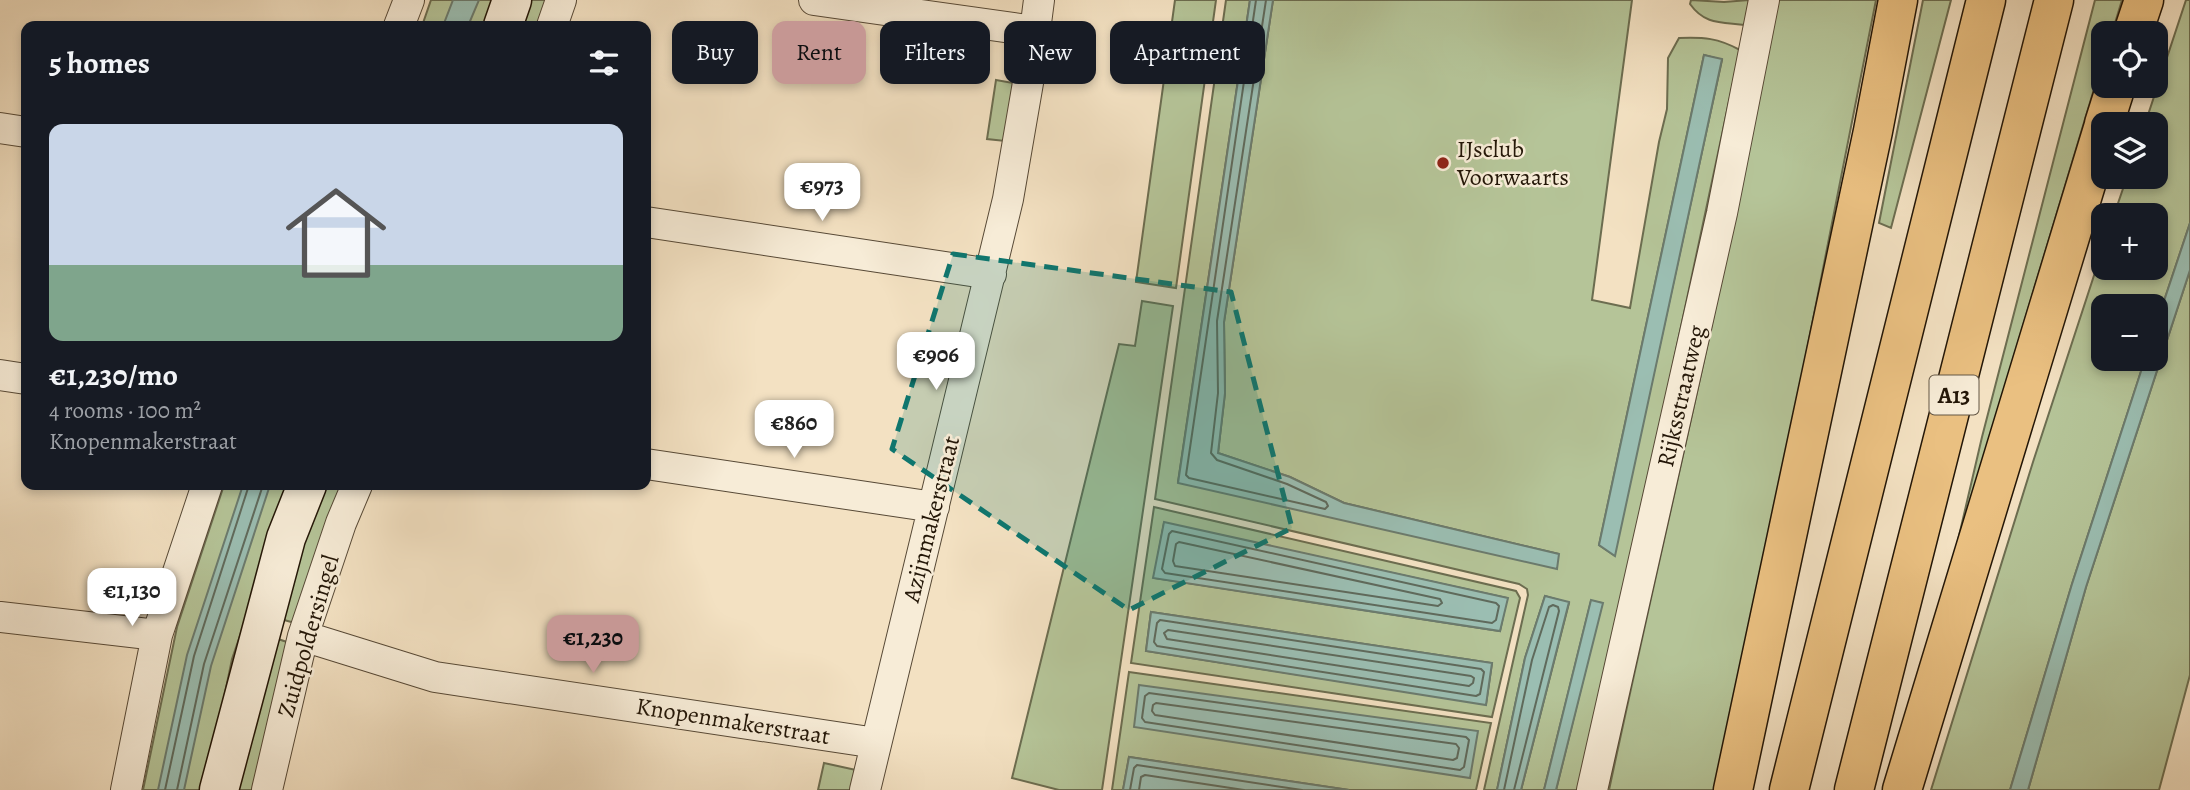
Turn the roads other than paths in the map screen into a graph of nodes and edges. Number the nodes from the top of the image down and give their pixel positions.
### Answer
1 (409, 0) edge
2 (512, 0) edge
3 (561, 0) edge
4 (814, 0) edge
5 (1039, 0) edge
6 (1764, 0) edge
7 (1898, 0) edge
8 (1986, 0) edge
9 (2054, 0) edge
10 (2144, 0) edge
11 (401, 21) edge
12 (505, 21) edge
13 (554, 21) edge
14 (1036, 21) edge
15 (2137, 21) edge
16 (1004, 27) edge
17 (1028, 84) edge
18 (0, 128) edge
19 (21, 131) edge
20 (2091, 168) edge
21 (651, 223) edge
22 (991, 274) junction
23 (0, 375) edge
24 (21, 378) edge
25 (651, 465) edge
26 (205, 490) edge
27 (305, 490) edge
28 (355, 490) edge
29 (934, 507) junction
30 (0, 617) edge
31 (157, 635) junction
32 (303, 636) junction
33 (876, 743) junction
34 (126, 790) edge
35 (219, 790) edge
36 (267, 790) edge
37 (865, 790) edge
38 (1592, 790) edge
39 (1733, 790) edge
40 (1788, 790) edge
41 (1854, 790) edge
42 (1902, 790) edge

1 - 11 street
2 - 12 street
3 - 13 street
4 - 16 street
5 - 14 street, Azijnmakerstraat
6 - 38 street, Rijksstraatweg
7 - 39 highway
8 - 40 highway, A13
9 - 41 highway, A13
10 - 15 highway
17 - 22 street, Azijnmakerstraat
18 - 19 street
20 - 42 highway, A13
21 - 22 street
22 - 29 street, Azijnmakerstraat
23 - 24 street
25 - 29 street
26 - 31 street
27 - 35 street, Zuidpoldersingel
28 - 32 street, Zuidpoldersingel
29 - 33 street, Azijnmakerstraat
30 - 31 street
31 - 34 street
32 - 33 street, Knopenmakerstraat
32 - 36 street, Zuidpoldersingel
33 - 37 street, Azijnmakerstraat

